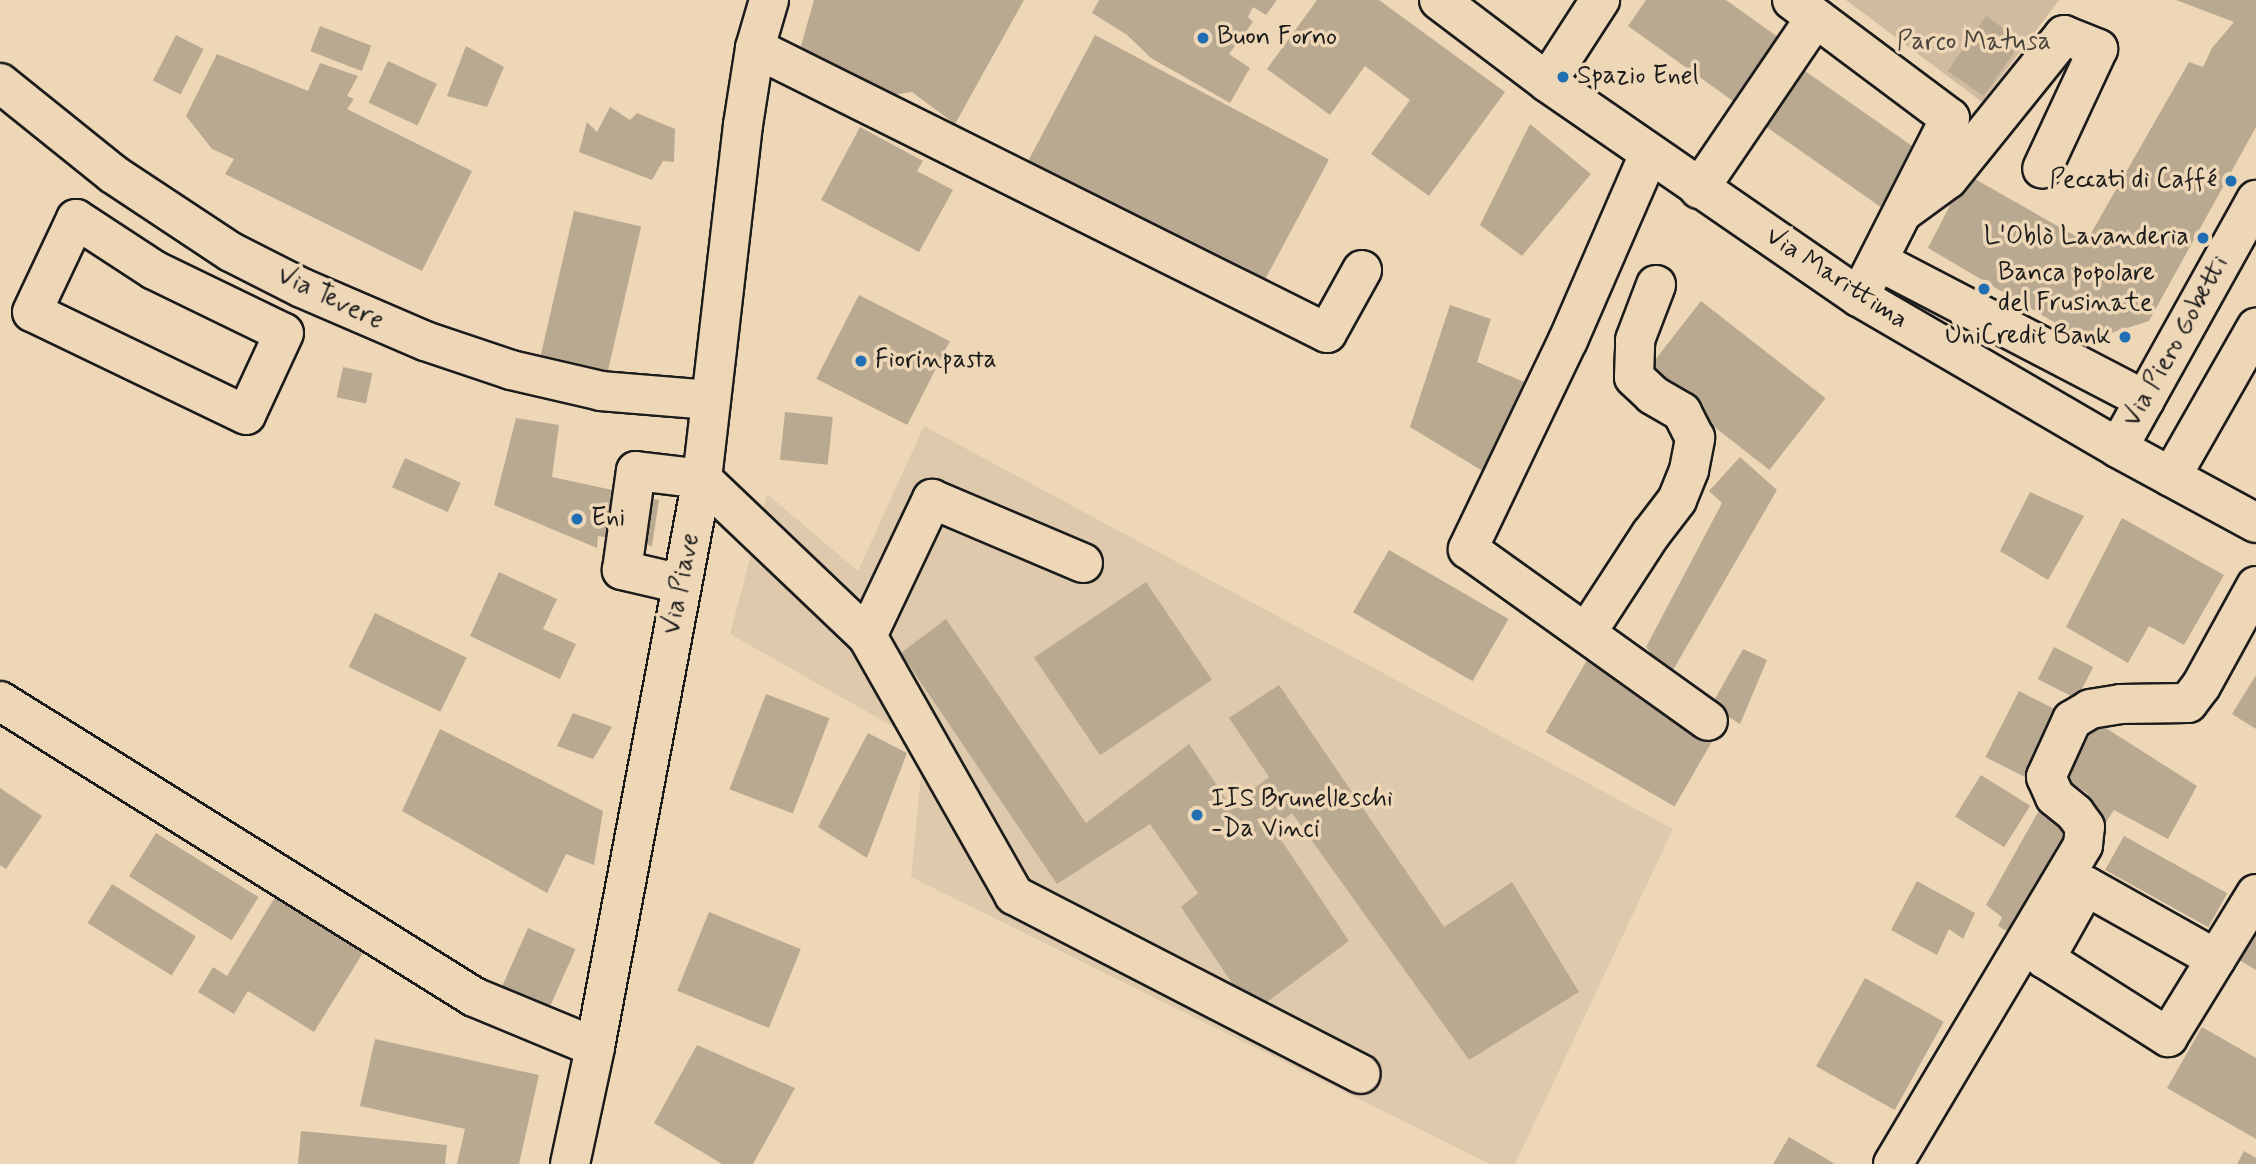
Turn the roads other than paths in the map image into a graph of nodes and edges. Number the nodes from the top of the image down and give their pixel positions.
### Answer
1 (769, 0) edge
2 (1439, 0) edge
3 (1600, 0) edge
4 (1804, 9) edge
5 (755, 48) junction
6 (1547, 82) junction
7 (0, 83) edge
8 (1649, 154) junction
9 (2042, 169) dead end
10 (1699, 189) junction
11 (2256, 200) edge
12 (1903, 212) junction
13 (1878, 261) junction
14 (1362, 270) dead end
15 (1656, 285) dead end
16 (302, 288) junction
17 (1859, 296) junction
18 (2256, 328) edge
19 (284, 334) junction
20 (710, 400) junction
21 (2145, 400) junction
22 (2118, 448) junction
23 (2171, 477) junction
24 (702, 479) junction
25 (2256, 523) edge
26 (1083, 563) dead end
27 (682, 584) junction
28 (2256, 586) edge
29 (1587, 632) junction
30 (867, 636) junction
31 (0, 701) edge
32 (1708, 721) dead end
33 (2256, 894) edge
34 (2216, 959) dead end
35 (595, 1047) junction
36 (1361, 1074) dead end
37 (570, 1164) edge
38 (1893, 1164) edge

1 - 5 street, Via Piave
2 - 6 street, Via Marittima
3 - 6 street
4 - 10 street
4 - 12 street
5 - 14 street
5 - 20 street, Via Piave
6 - 8 street, Via Marittima
7 - 16 street, Via Tevere
8 - 10 street, Via Marittima
8 - 29 street
9 - 12 street
10 - 17 street, Via Marittima
11 - 21 street, Via Piero Gobetti
12 - 13 street
13 - 17 street
13 - 21 street
15 - 29 street
16 - 19 street
16 - 20 street, Via Tevere
17 - 22 street, Via Marittima
18 - 23 street
19 - 19 street
20 - 24 street, Via Piave
21 - 22 street, Via Piero Gobetti
22 - 23 street, Via Marittima
23 - 25 street, Via Marittima
24 - 27 street, Via Piave
24 - 27 street
24 - 30 street
26 - 30 street
27 - 35 street, Via Piave
28 - 38 street
29 - 32 street
30 - 36 street
31 - 35 street
33 - 34 street
35 - 37 street, Via Piave

